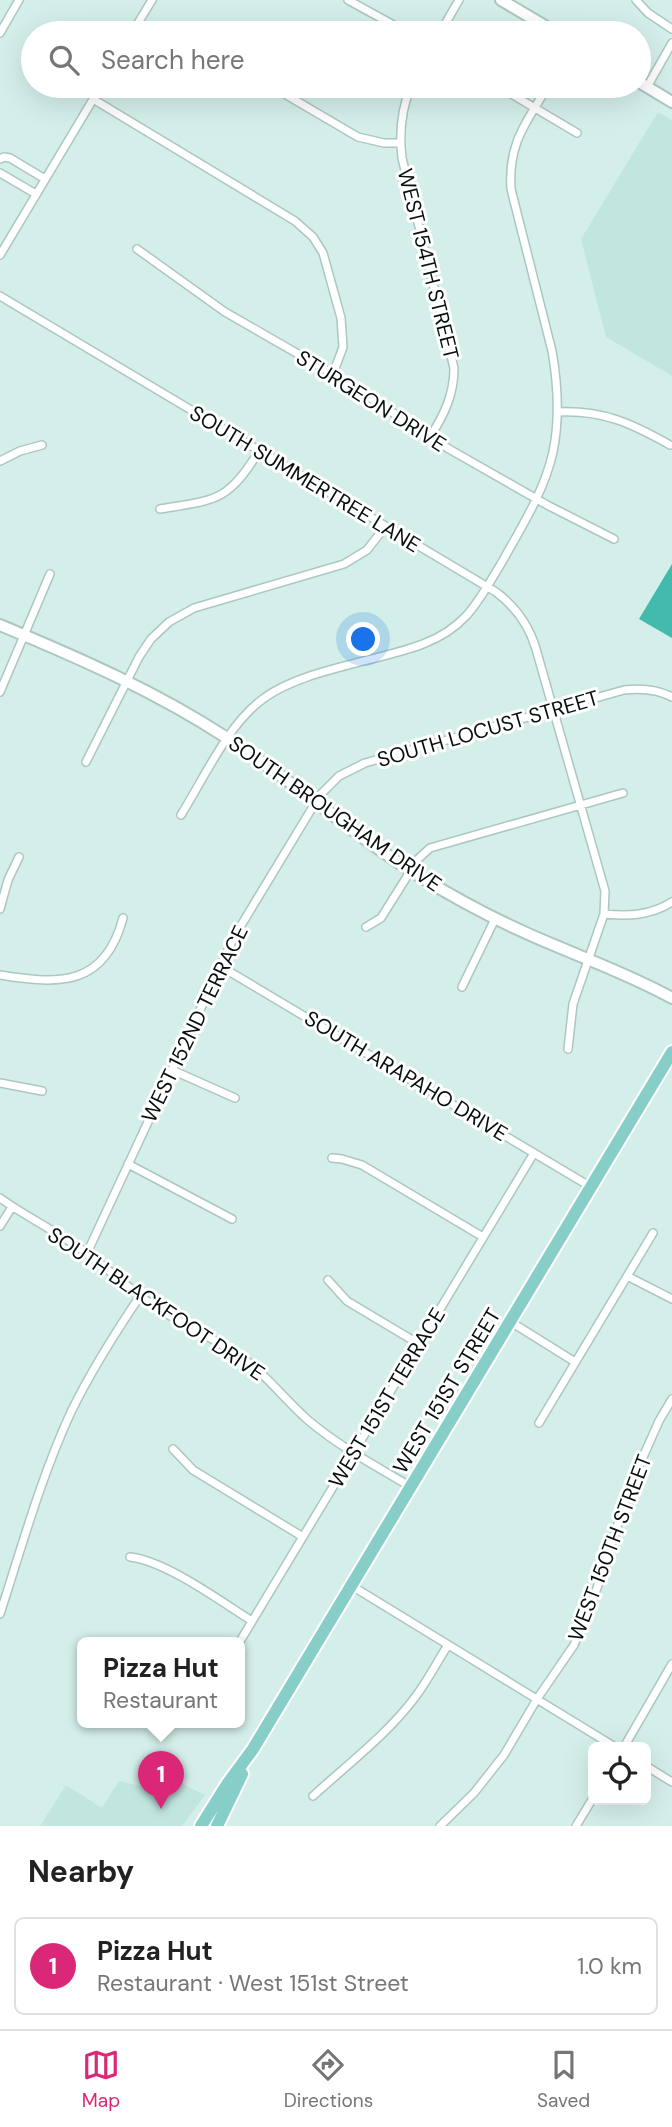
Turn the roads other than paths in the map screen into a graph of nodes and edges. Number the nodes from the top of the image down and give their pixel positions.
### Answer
1 (19, 0) edge
2 (152, 0) edge
3 (348, 0) edge
4 (459, 0) edge
5 (501, 0) edge
6 (636, 0) edge
7 (139, 21) edge
8 (386, 21) edge
9 (447, 21) edge
10 (537, 21) edge
11 (672, 29) edge
12 (0, 33) edge
13 (672, 43) edge
14 (651, 73) edge
15 (651, 90) edge
16 (291, 98) edge
17 (407, 98) edge
18 (518, 98) edge
19 (541, 98) edge
20 (93, 99) joint
21 (672, 102) edge
22 (535, 108) junction
23 (577, 133) dead end
24 (401, 143) junction
25 (0, 159) edge
26 (0, 173) edge
27 (45, 179) junction
28 (36, 194) junction
29 (136, 248) dead end
30 (0, 255) edge
31 (0, 296) edge
32 (333, 374) junction
33 (558, 412) junction
34 (430, 437) junction
35 (41, 445) dead end
36 (670, 445) dead end
37 (259, 451) junction
38 (0, 461) edge
39 (537, 499) junction
40 (160, 509) dead end
41 (386, 527) junction
42 (614, 539) dead end
43 (50, 573) dead end
44 (487, 587) junction
45 (0, 625) edge
46 (25, 635) junction
47 (127, 680) junction
48 (0, 692) edge
49 (672, 697) edge
50 (554, 710) junction
51 (228, 738) junction
52 (86, 762) dead end
53 (623, 793) dead end
54 (317, 802) junction
55 (581, 804) junction
56 (181, 815) dead end
57 (19, 857) dead end
58 (411, 871) junction
59 (672, 902) edge
60 (0, 909) edge
61 (604, 914) junction
62 (123, 918) dead end
63 (495, 919) junction
64 (366, 927) dead end
65 (588, 958) junction
66 (220, 966) junction
67 (0, 975) edge
68 (462, 987) dead end
69 (672, 998) edge
70 (568, 1049) dead end
71 (672, 1052) edge
72 (172, 1070) junction
73 (0, 1083) edge
74 (42, 1091) dead end
75 (235, 1098) dead end
76 (534, 1153) junction
77 (332, 1158) dead end
78 (128, 1164) junction
79 (591, 1187) junction
80 (0, 1198) edge
81 (12, 1207) junction
82 (232, 1219) dead end
83 (0, 1226) edge
84 (653, 1233) dead end
85 (483, 1237) junction
86 (87, 1253) junction
87 (627, 1276) junction
88 (328, 1280) dead end
89 (140, 1296) junction
90 (672, 1299) edge
91 (510, 1322) junction
92 (419, 1345) junction
93 (575, 1362) junction
94 (672, 1399) edge
95 (538, 1423) dead end
96 (173, 1449) dead end
97 (354, 1452) junction
98 (411, 1487) junction
99 (303, 1537) junction
100 (130, 1557) dead end
101 (352, 1586) junction
102 (0, 1614) edge
103 (252, 1621) junction
104 (243, 1637) edge
105 (448, 1644) junction
106 (672, 1664) edge
107 (537, 1699) junction
108 (607, 1742) edge
109 (627, 1742) edge
110 (253, 1749) junction
111 (651, 1769) edge
112 (234, 1774) junction
113 (672, 1782) edge
114 (313, 1796) dead end
115 (589, 1805) edge
116 (219, 1823) edge
117 (201, 1826) edge
118 (440, 1826) edge
119 (576, 1826) edge

1 - 12 street
2 - 7 street
3 - 8 street
4 - 9 street
5 - 10 street
6 - 11 street
13 - 14 street
15 - 21 street
16 - 24 street
17 - 24 street, WEST 154TH STREET
18 - 22 street
19 - 22 street
20 - 27 street
20 - 32 street
22 - 23 street
22 - 33 street
24 - 34 street, WEST 154TH STREET
25 - 27 street
26 - 28 street
27 - 28 street
28 - 30 street
29 - 32 street, STURGEON DRIVE
31 - 37 street, SOUTH SUMMERTREE LANE
32 - 34 street, STURGEON DRIVE
33 - 36 street
33 - 39 street
34 - 39 street, STURGEON DRIVE
35 - 38 street
37 - 40 street
37 - 41 street, SOUTH SUMMERTREE LANE
39 - 42 street, STURGEON DRIVE
39 - 44 street
41 - 44 street, SOUTH SUMMERTREE LANE
41 - 47 street
43 - 46 street
44 - 50 street, SOUTH SUMMERTREE LANE
44 - 51 street
45 - 46 street, SOUTH BROUGHAM DRIVE
46 - 47 street, SOUTH BROUGHAM DRIVE
46 - 48 street
47 - 51 street, SOUTH BROUGHAM DRIVE
47 - 52 street
49 - 50 street, SOUTH LOCUST STREET
50 - 54 street, SOUTH LOCUST STREET
50 - 55 street, SOUTH SUMMERTREE LANE
51 - 54 street, SOUTH BROUGHAM DRIVE
51 - 56 street
53 - 55 street
54 - 58 street, SOUTH BROUGHAM DRIVE
54 - 66 street, WEST 152ND TERRACE
55 - 58 street
55 - 61 street, SOUTH SUMMERTREE LANE
57 - 60 street
58 - 63 street, SOUTH BROUGHAM DRIVE
58 - 64 street
59 - 61 street
61 - 65 street
62 - 67 street
63 - 65 street, SOUTH BROUGHAM DRIVE
63 - 68 street
65 - 69 street, SOUTH BROUGHAM DRIVE
65 - 70 street
66 - 72 street, WEST 152ND TERRACE
66 - 76 street, SOUTH ARAPAHO DRIVE
71 - 79 main road, WEST 151ST STREET
72 - 75 street
72 - 78 street, WEST 152ND TERRACE
73 - 74 street
76 - 79 street, SOUTH ARAPAHO DRIVE
76 - 85 street, WEST 151ST TERRACE
77 - 85 street
78 - 82 street
78 - 86 street, WEST 152ND TERRACE
79 - 91 main road, WEST 151ST STREET
80 - 81 street, SOUTH BLACKFOOT DRIVE
81 - 83 street
81 - 86 street, SOUTH BLACKFOOT DRIVE
84 - 87 street
85 - 92 street, WEST 151ST TERRACE
86 - 89 street, SOUTH BLACKFOOT DRIVE
87 - 90 street
87 - 93 street
88 - 92 street
89 - 97 street, SOUTH BLACKFOOT DRIVE
89 - 102 street
91 - 93 street
91 - 98 main road, WEST 151ST STREET
92 - 97 street, WEST 151ST TERRACE
93 - 95 street
94 - 107 street, WEST 150TH STREET
96 - 99 street
97 - 98 street, SOUTH BLACKFOOT DRIVE
97 - 99 street, WEST 151ST TERRACE
98 - 101 main road, WEST 151ST STREET
99 - 103 street, WEST 151ST TERRACE
100 - 103 street
101 - 105 street
101 - 110 main road, WEST 151ST STREET
103 - 104 street, WEST 151ST TERRACE
105 - 107 street
105 - 114 street
106 - 109 street
107 - 108 street
107 - 118 street, WEST 150TH STREET
110 - 112 main road, WEST 151ST STREET
110 - 116 main road, WEST 151ST STREET
111 - 113 street
112 - 116 main road
112 - 117 main road, WEST 151ST STREET
115 - 119 street

